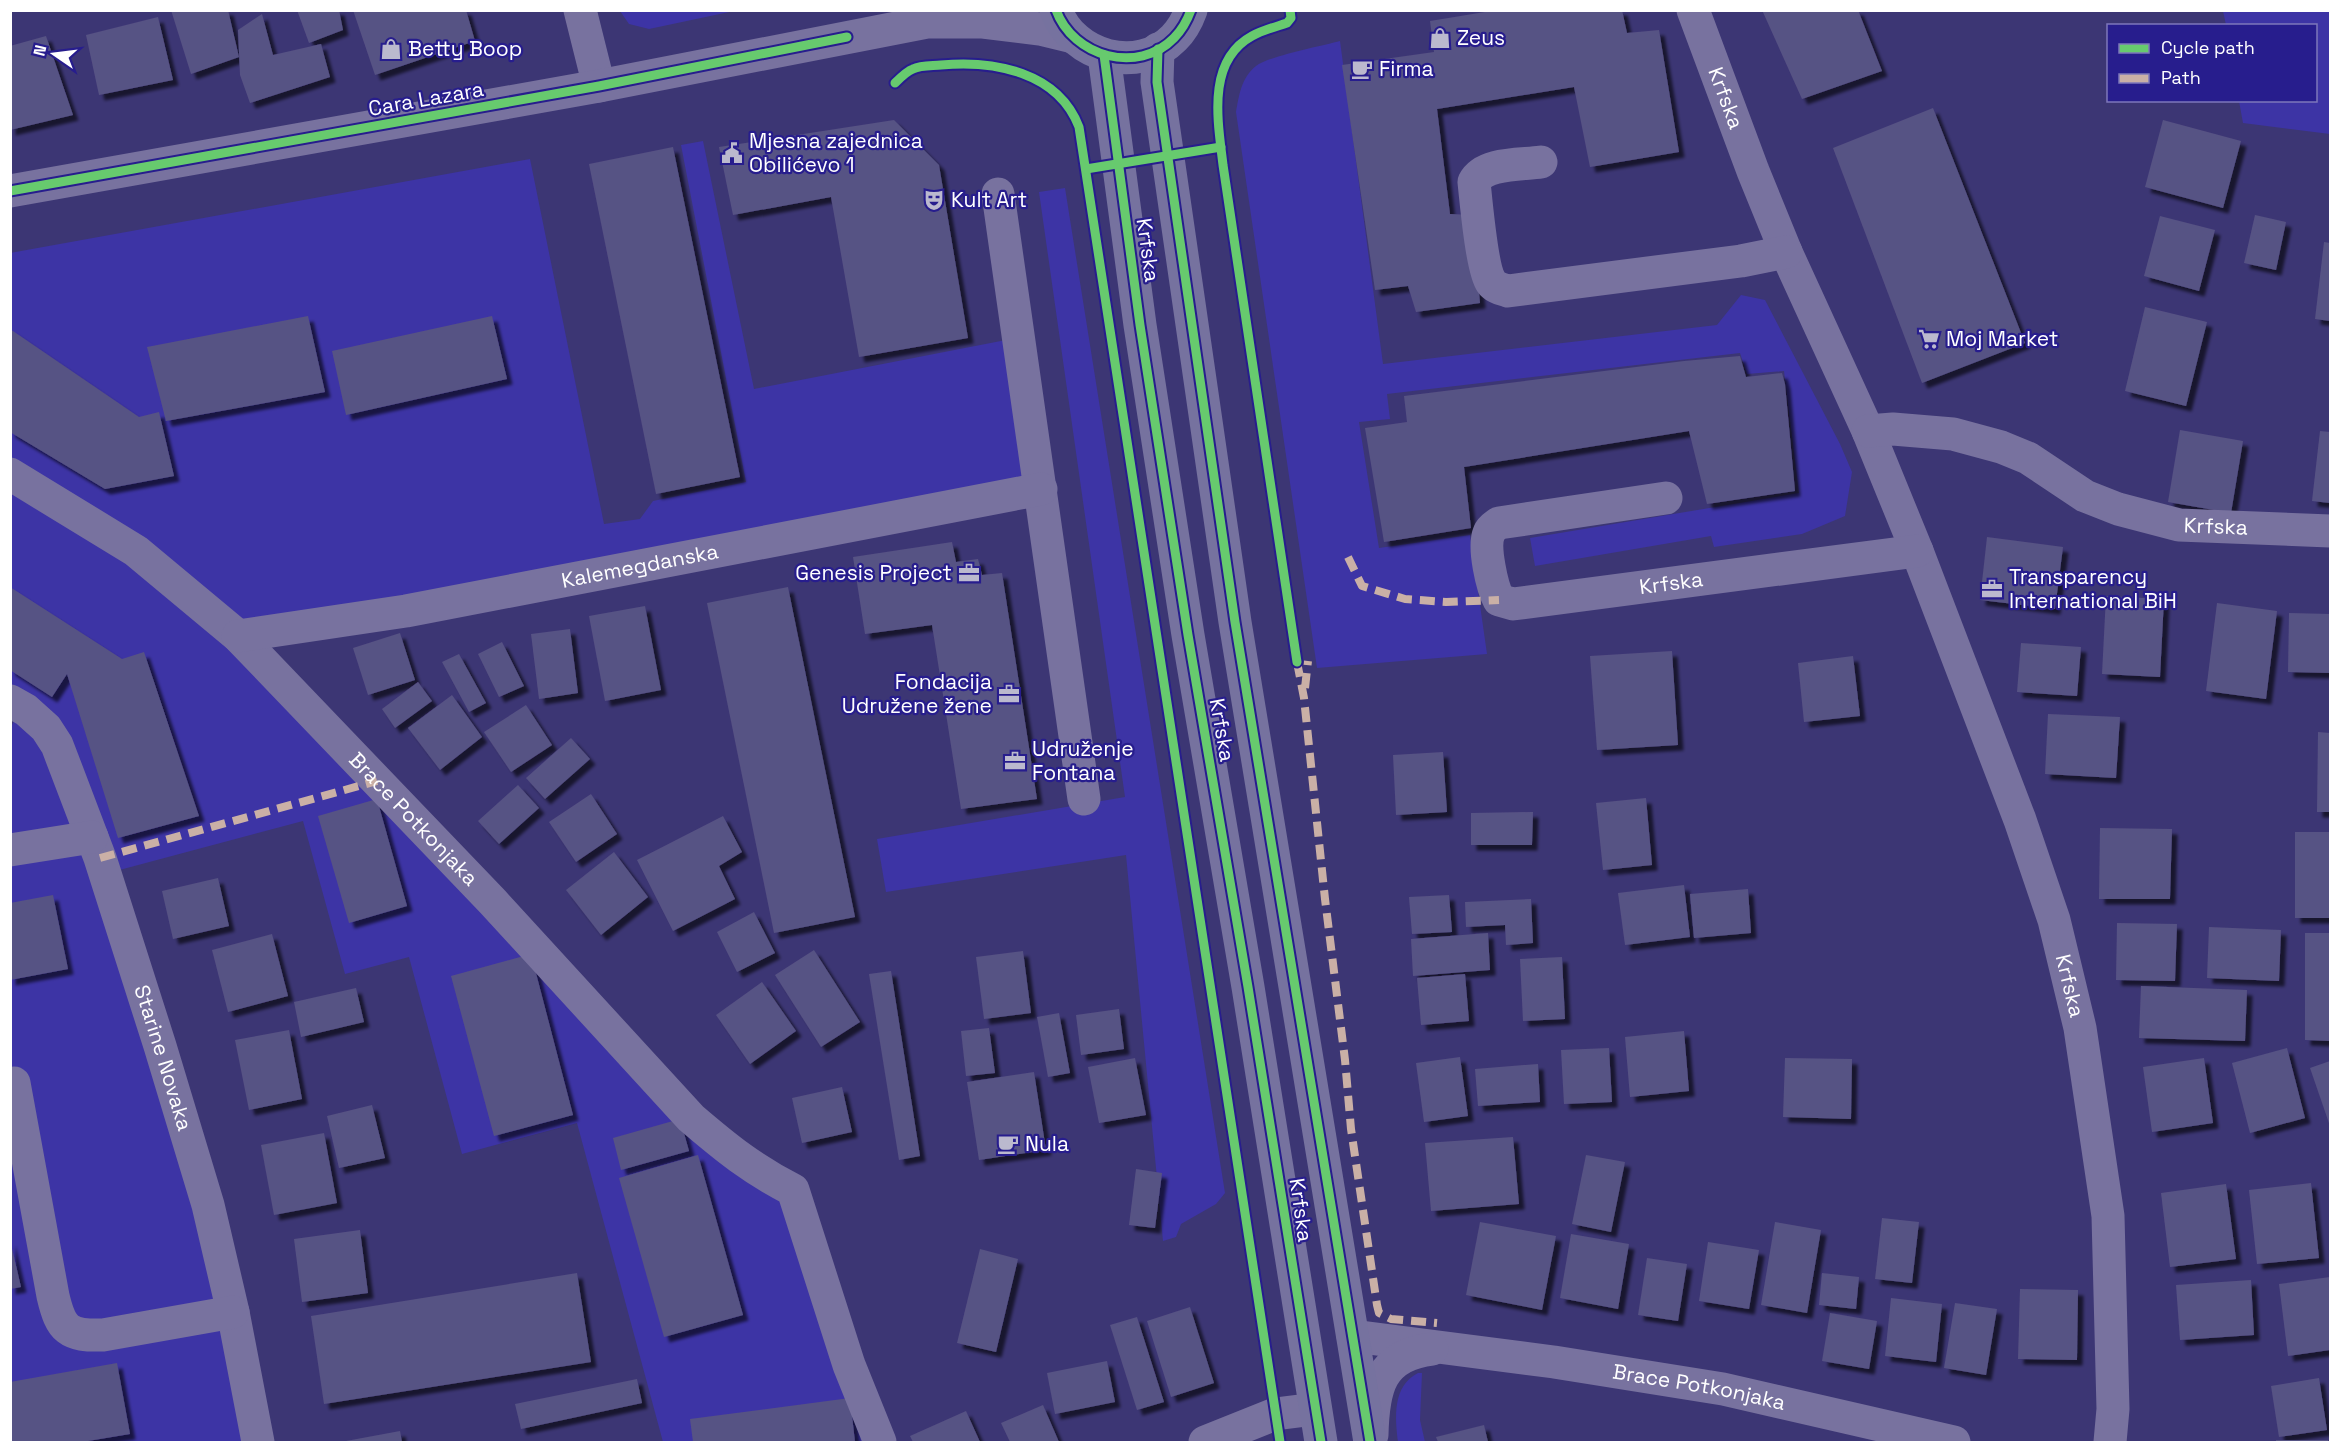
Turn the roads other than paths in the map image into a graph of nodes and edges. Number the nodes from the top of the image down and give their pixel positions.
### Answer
1 (580, 10) edge
2 (1693, 10) edge
3 (1194, 15) edge
4 (939, 16) edge
5 (1064, 24) edge
6 (1158, 49) junction
7 (1104, 55) junction
8 (599, 86) junction
9 (1541, 162) dead end
10 (10, 191) edge
11 (998, 194) dead end
12 (1786, 252) junction
13 (1868, 431) junction
14 (10, 474) edge
15 (1041, 489) junction
16 (1666, 498) dead end
17 (2331, 531) edge
18 (1917, 551) junction
19 (238, 636) junction
20 (10, 701) edge
21 (1084, 799) dead end
22 (92, 837) junction
23 (10, 850) edge
24 (14, 1083) dead end
25 (233, 1312) junction
26 (1353, 1336) junction
27 (1440, 1348) junction
28 (1315, 1409) junction
29 (258, 1443) edge
30 (880, 1443) edge
31 (1205, 1443) edge
32 (1321, 1443) edge
33 (1370, 1443) edge
34 (1954, 1443) edge
35 (2110, 1443) edge

1 - 8 street
2 - 12 street, Krfska
3 - 6 main road
4 - 5 street, Cara Lazara
4 - 8 street, Cara Lazara
5 - 7 main road
6 - 7 main road
6 - 26 main road, Krfska
7 - 28 main road, Krfska
8 - 10 street, Cara Lazara
9 - 12 street
11 - 15 street
12 - 13 street, Krfska
13 - 17 street, Krfska
13 - 18 street, Krfska
14 - 19 street, Brace Potkonjaka
15 - 19 street, Kalemegdanska
15 - 21 street
16 - 18 street, Krfska
18 - 35 street, Krfska
19 - 30 street, Brace Potkonjaka
20 - 22 street, Starine Novaka
22 - 23 street
22 - 25 street, Starine Novaka
24 - 25 street
25 - 29 street, Starine Novaka
26 - 27 street, Brace Potkonjaka
26 - 33 main road, Krfska
27 - 33 street, Brace Potkonjaka
27 - 34 street, Brace Potkonjaka
28 - 31 street
28 - 32 main road, Krfska

